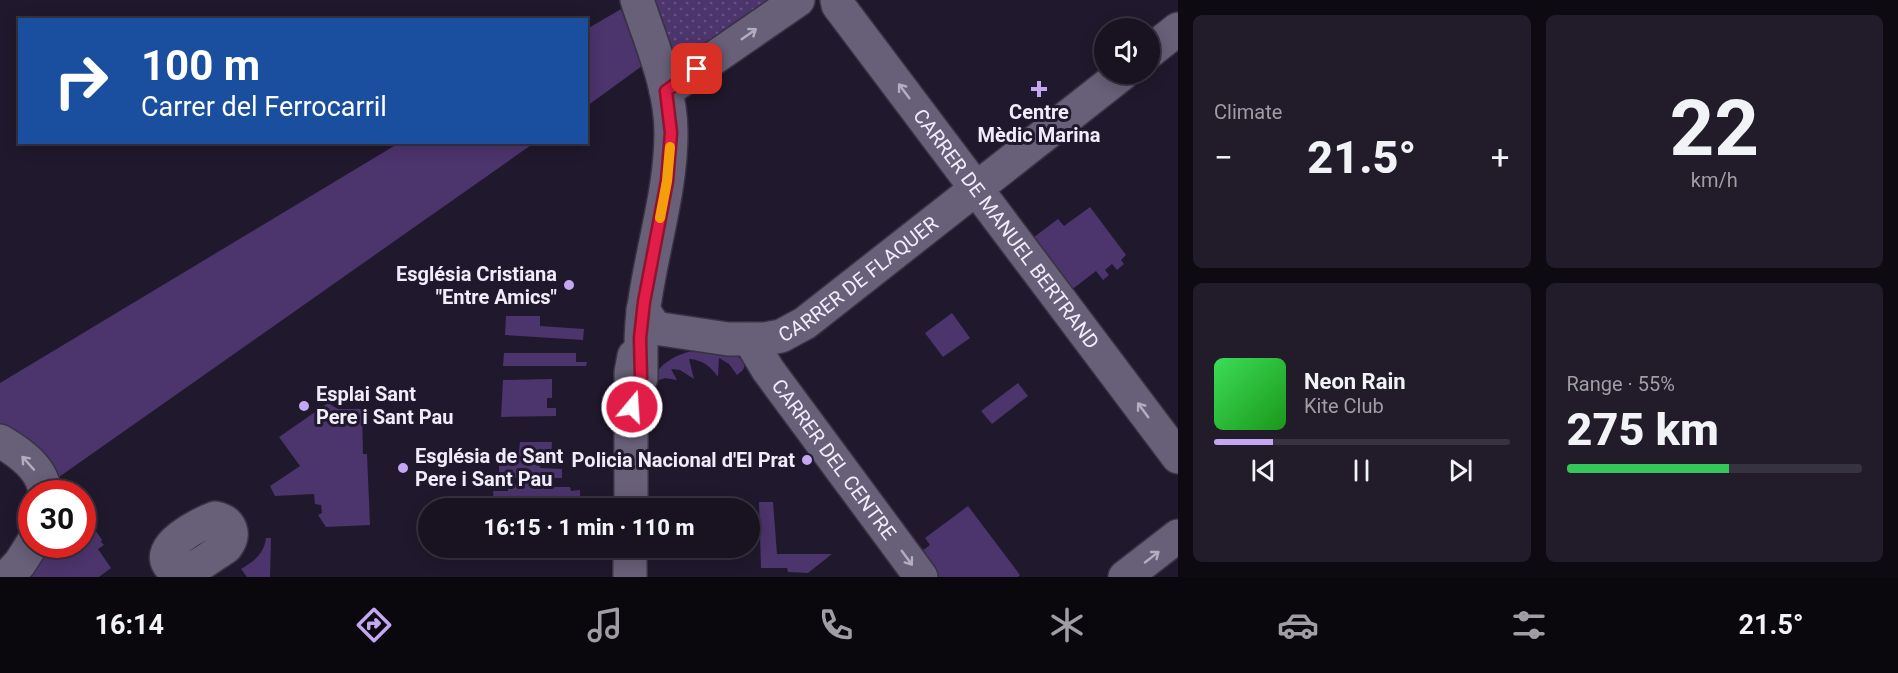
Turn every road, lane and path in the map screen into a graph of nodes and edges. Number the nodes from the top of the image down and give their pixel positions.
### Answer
1 (637, 0) edge
2 (798, 0) edge
3 (837, 0) edge
4 (1178, 29) edge
5 (1160, 43) edge
6 (1109, 84) edge
7 (665, 86) junction
8 (977, 188) junction
9 (643, 310) junction
10 (678, 331) junction
11 (739, 339) junction
12 (638, 377) junction
13 (0, 441) edge
14 (1178, 457) edge
15 (40, 480) edge
16 (632, 498) edge
17 (1178, 536) edge
18 (23, 558) edge
19 (630, 558) edge
20 (7, 577) edge
21 (630, 577) edge
22 (921, 577) edge
23 (1125, 577) edge

1 - 7 street
7 -> 2 street
8 -> 3 street, CARRER DE MANUEL BERTRAND
4 - 5 street
6 - 8 street, CARRER DE FLAQUER
7 - 9 street
8 - 11 street, CARRER DE FLAQUER
14 -> 8 street, CARRER DE MANUEL BERTRAND
9 - 10 street
9 - 12 street
10 - 11 street
10 - 12 street
11 - 12 street
11 -> 22 street, CARRER DEL CENTRE
12 - 16 street
15 -> 13 street
23 -> 17 street
18 - 20 street
19 - 21 street

